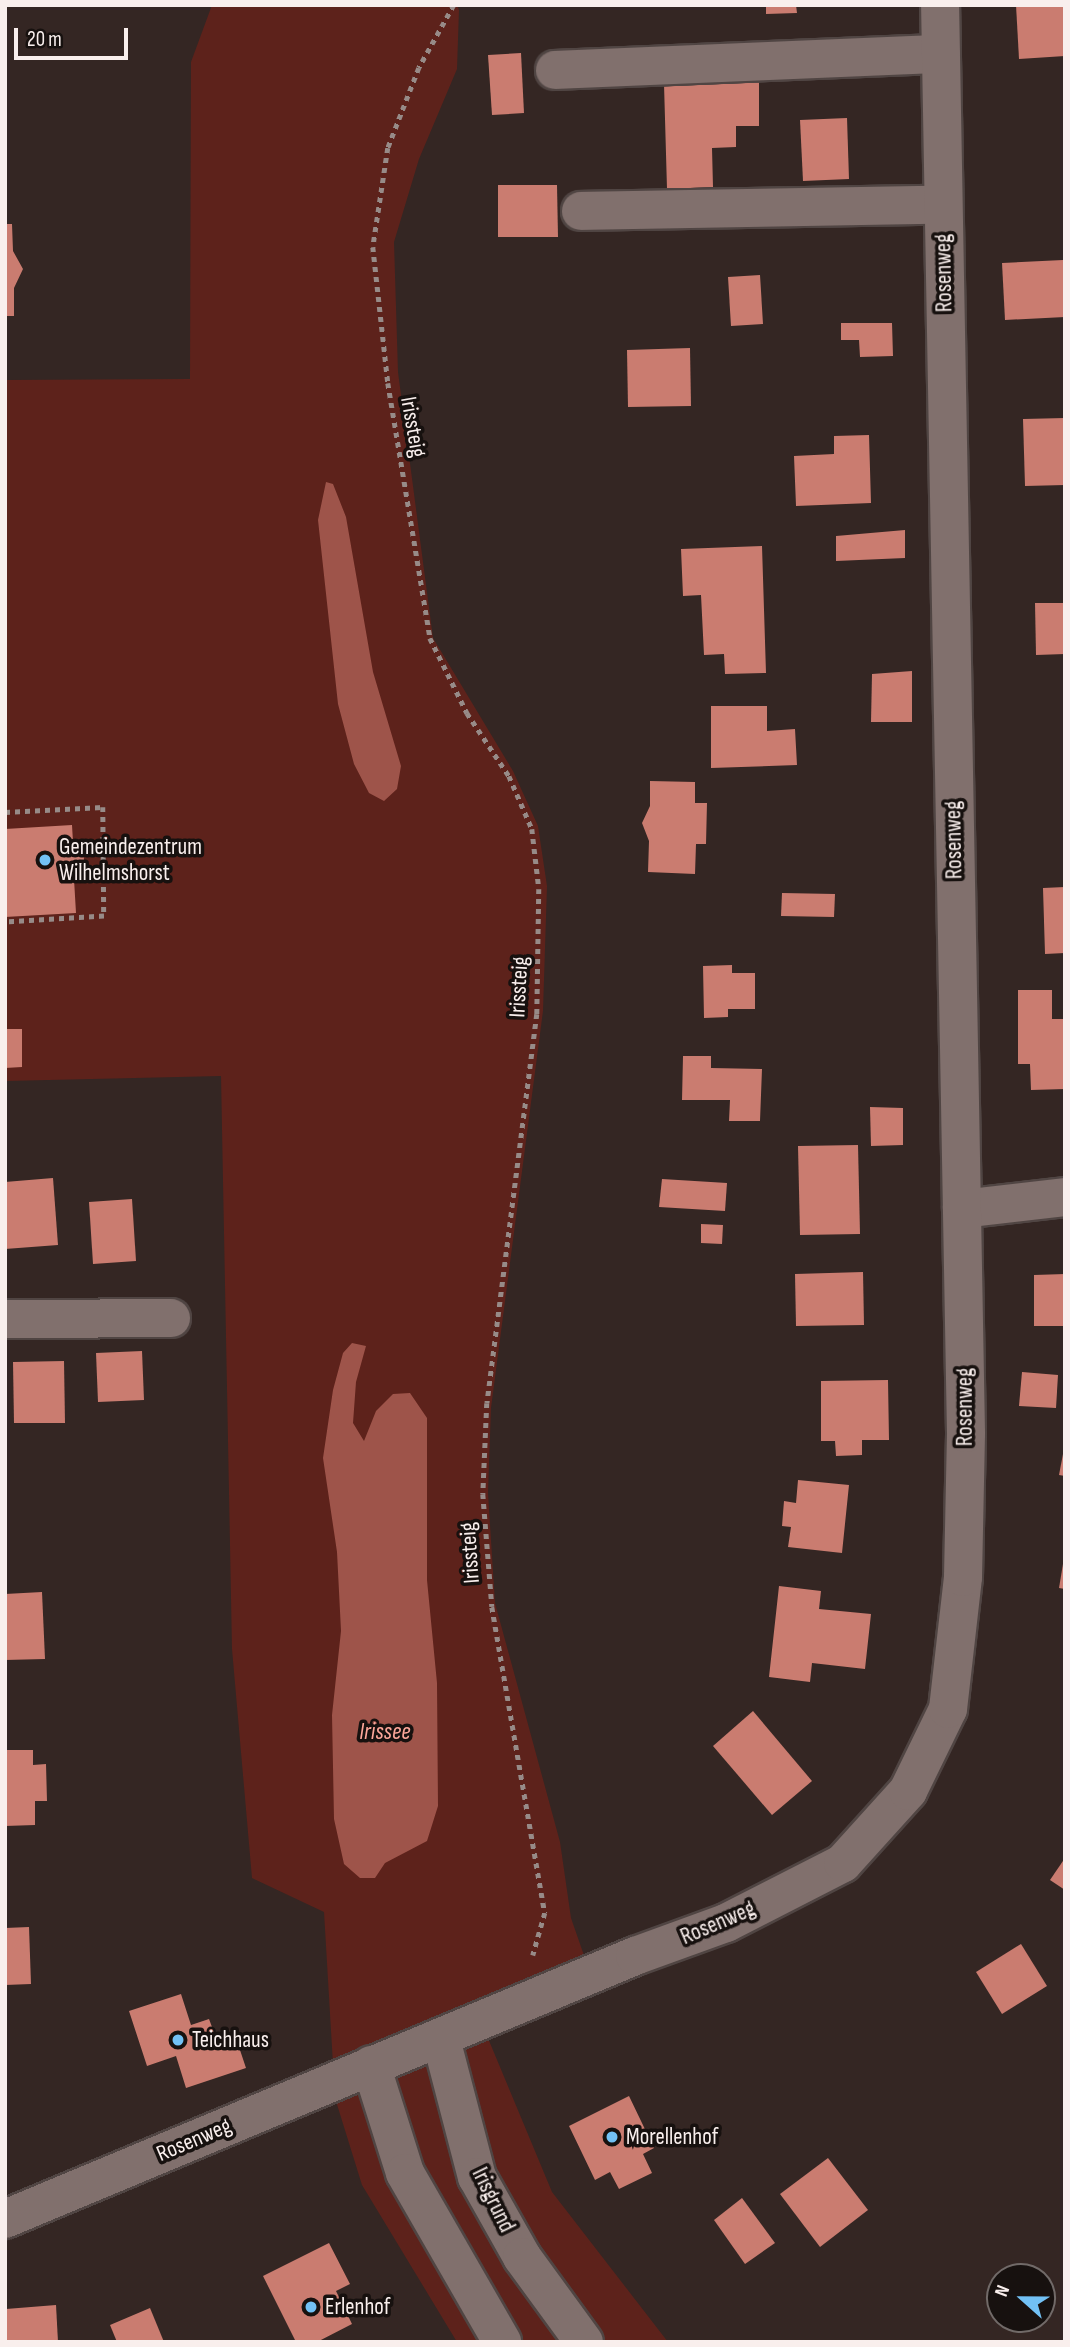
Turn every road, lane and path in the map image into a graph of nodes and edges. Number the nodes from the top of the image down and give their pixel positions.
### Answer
1 (454, 5) edge
2 (940, 5) edge
3 (941, 54) junction
4 (555, 69) dead end
5 (943, 205) junction
6 (581, 211) dead end
7 (5, 812) edge
8 (5, 922) edge
9 (1065, 1197) edge
10 (962, 1209) junction
11 (171, 1318) dead end
12 (5, 1319) edge
13 (519, 2008) junction
14 (441, 2039) junction
15 (371, 2065) junction
16 (5, 2219) edge
17 (502, 2342) edge
18 (584, 2342) edge

1 - 13 path, Irissteig
2 - 3 street, Rosenweg
3 - 4 street
3 - 5 street, Rosenweg
5 - 6 street
5 - 10 street, Rosenweg
7 - 8 path
9 - 10 street
10 - 13 street, Rosenweg
11 - 12 street
13 - 14 street, Rosenweg
14 - 15 street, Rosenweg
14 - 18 street, Irisgrund
15 - 16 street, Rosenweg
15 - 17 street

